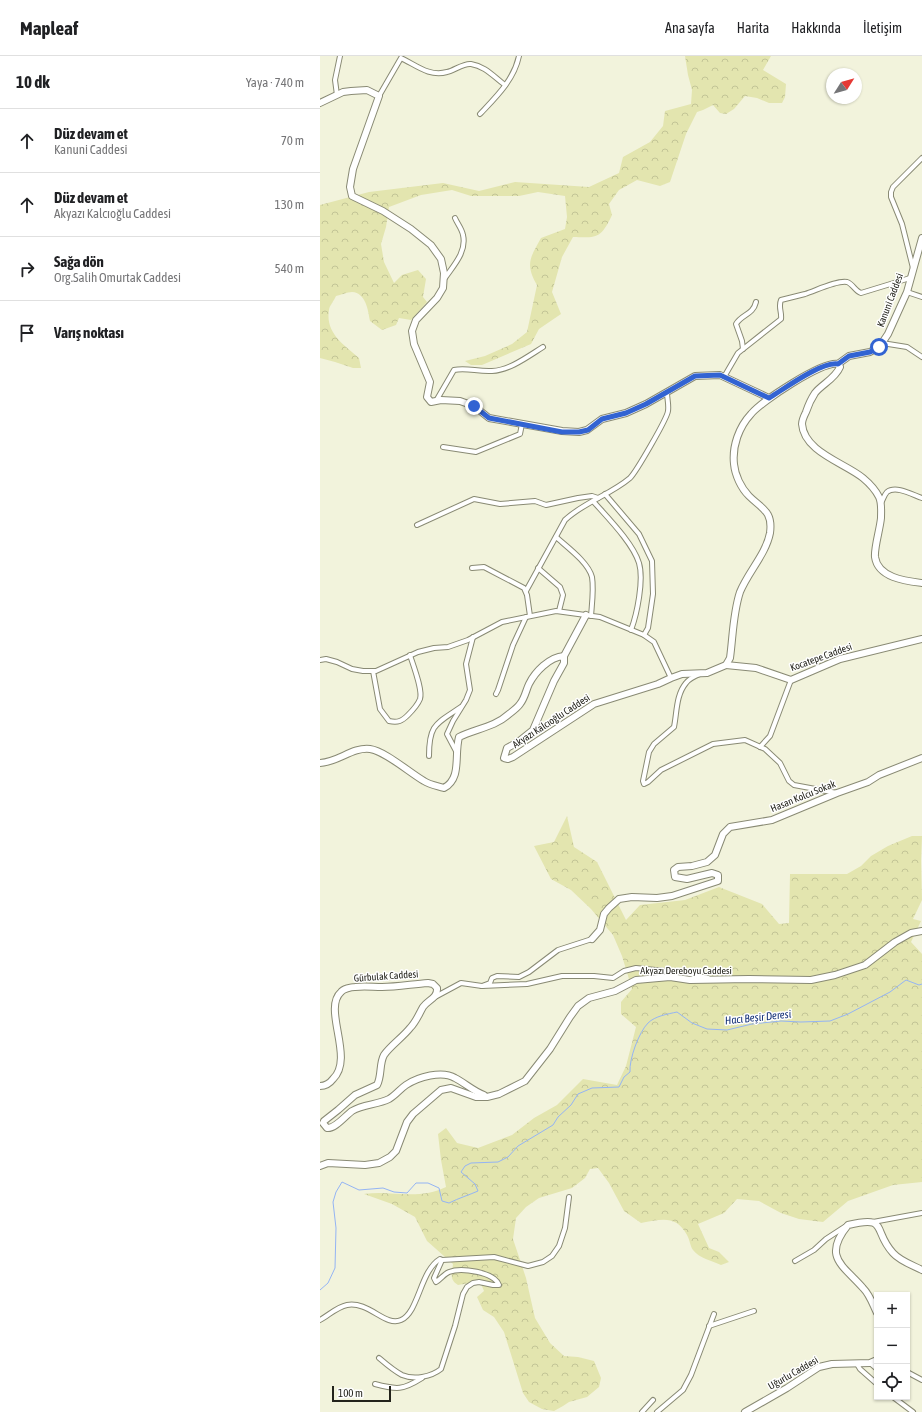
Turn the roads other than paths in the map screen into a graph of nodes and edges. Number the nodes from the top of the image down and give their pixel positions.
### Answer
1 (340, 56) edge
2 (519, 56) edge
3 (400, 57) edge
4 (505, 85) junction
5 (337, 95) junction
6 (379, 96) junction
7 (320, 103) edge
8 (480, 114) dead end
9 (922, 158) edge
10 (455, 218) dead end
11 (922, 238) edge
12 (913, 269) junction
13 (910, 278) junction
14 (443, 280) junction
15 (907, 292) junction
16 (922, 297) edge
17 (756, 302) dead end
18 (882, 343) junction
19 (543, 347) dead end
20 (743, 349) junction
21 (922, 357) edge
22 (838, 364) junction
23 (724, 377) junction
24 (667, 392) junction
25 (769, 398) junction
26 (436, 401) junction
27 (522, 424) junction
28 (443, 447) dead end
29 (605, 494) junction
30 (598, 498) junction
31 (922, 498) edge
32 (593, 501) junction
33 (880, 504) junction
34 (418, 525) dead end
35 (556, 537) junction
36 (472, 568) dead end
37 (538, 568) junction
38 (922, 583) edge
39 (526, 591) junction
40 (559, 611) junction
41 (588, 615) junction
42 (528, 616) junction
43 (632, 630) junction
44 (644, 636) junction
45 (473, 637) junction
46 (922, 639) edge
47 (410, 656) junction
48 (564, 656) junction
49 (320, 660) edge
50 (726, 665) junction
51 (374, 671) junction
52 (700, 674) junction
53 (671, 678) junction
54 (791, 680) junction
55 (496, 694) dead end
56 (463, 706) junction
57 (760, 747) junction
58 (456, 751) junction
59 (429, 756) dead end
60 (922, 758) edge
61 (320, 763) edge
62 (837, 793) junction
63 (922, 931) edge
64 (592, 939) joint
65 (717, 980) junction
66 (482, 986) junction
67 (435, 997) junction
68 (320, 1086) edge
69 (487, 1097) junction
70 (320, 1166) edge
71 (570, 1197) dead end
72 (922, 1213) edge
73 (873, 1222) junction
74 (848, 1225) junction
75 (442, 1260) junction
76 (794, 1261) dead end
77 (922, 1270) edge
78 (874, 1307) edge
79 (754, 1311) dead end
80 (714, 1314) dead end
81 (320, 1320) edge
82 (709, 1326) junction
83 (379, 1358) dead end
84 (874, 1361) edge
85 (870, 1363) junction
86 (857, 1364) junction
87 (874, 1367) edge
88 (910, 1374) edge
89 (424, 1376) junction
90 (922, 1380) edge
91 (874, 1381) edge
92 (375, 1384) dead end
93 (653, 1400) dead end
94 (898, 1400) edge
95 (642, 1412) edge
96 (657, 1412) edge
97 (745, 1412) edge
98 (913, 1412) edge

1 - 5 street
2 - 4 street
3 - 4 street
3 - 6 street
4 - 8 street
5 - 6 street
5 - 7 street
6 - 14 street
9 - 12 street
10 - 14 street
11 - 12 street, Kanuni Caddesi
12 - 13 street, Kanuni Caddesi
13 - 15 street, Kanuni Caddesi
13 - 20 street
14 - 26 street
15 - 16 street
15 - 18 street, Kanuni Caddesi
17 - 20 street
18 - 21 street
18 - 22 street, Kanuni Caddesi
19 - 26 street
20 - 23 street
22 - 25 street
22 - 33 street
23 - 24 street
23 - 25 street
24 - 27 street
24 - 29 street
25 - 50 street
26 - 27 street
27 - 28 street
29 - 30 street
29 - 44 street
30 - 32 street
30 - 34 street
31 - 33 street
32 - 35 street
32 - 43 street
33 - 38 street
35 - 37 street
35 - 41 street
36 - 39 street
37 - 39 street
37 - 40 street
39 - 42 street
40 - 41 street
40 - 42 street
41 - 43 street
41 - 48 street
42 - 45 street
42 - 55 street
43 - 44 street
44 - 53 street
45 - 47 street
45 - 56 street
46 - 54 street, Kocatepe Caddesi
47 - 51 street
47 - 51 street
48 - 53 street, Akyazı Kalcıoğlu Caddesi
48 - 58 street
49 - 51 street
50 - 52 street, Akyazı Kalcıoğlu Caddesi
50 - 54 street, Kocatepe Caddesi
52 - 53 street, Akyazı Kalcıoğlu Caddesi
52 - 57 street
54 - 57 street
56 - 58 street
56 - 59 street
57 - 62 street
58 - 61 street
60 - 62 street, Hasan Kolcu Sokak
62 - 64 street, Hasan Kolcu Sokak
63 - 65 street, Akyazı Dereboyu Caddesi
64 - 66 street
65 - 66 street
65 - 69 street, Akyazı Dereboyu Caddesi
66 - 67 street
67 - 68 street, Gürbulak Caddesi
67 - 69 street
69 - 70 street
71 - 75 street
72 - 73 street
73 - 74 street
73 - 77 street
74 - 76 street
74 - 78 street
75 - 81 street
75 - 89 street
79 - 82 street
80 - 82 street
82 - 96 street
83 - 89 street
84 - 85 street, Uğurlu Caddesi
85 - 86 street, Uğurlu Caddesi
85 - 87 street
86 - 91 street
86 - 97 street, Uğurlu Caddesi
88 - 90 street
89 - 92 street
93 - 95 street
94 - 98 street

